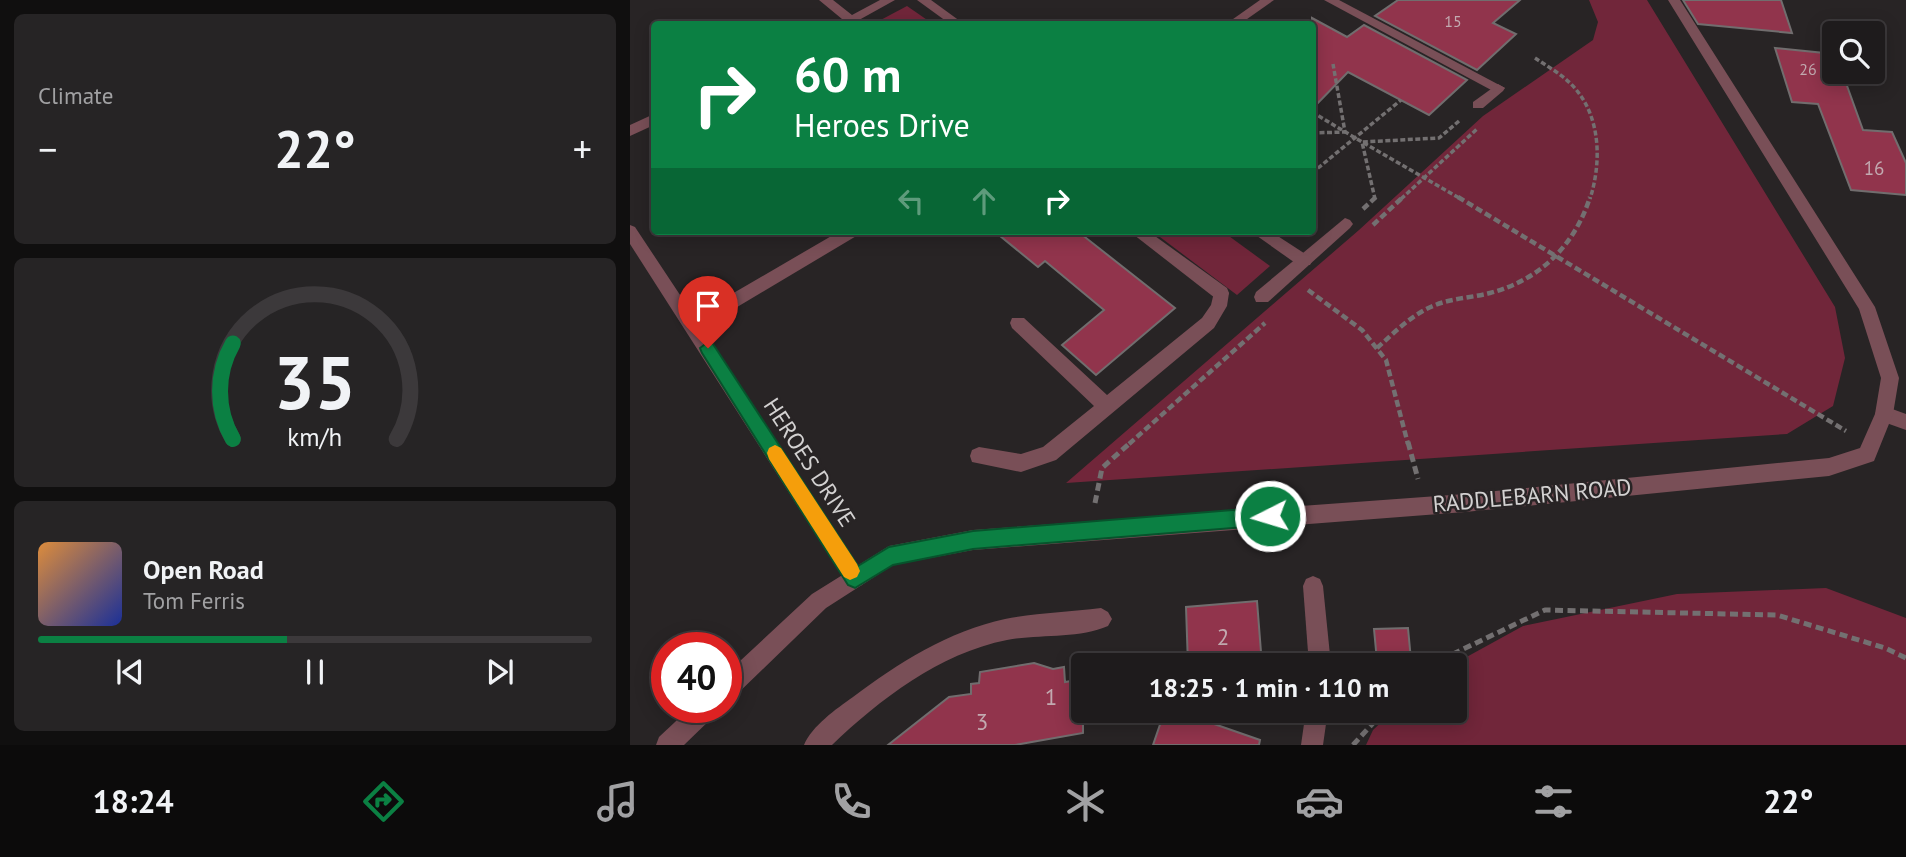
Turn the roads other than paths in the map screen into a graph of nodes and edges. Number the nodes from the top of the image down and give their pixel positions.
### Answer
1 (825, 0) edge
2 (889, 0) edge
3 (923, 0) edge
4 (1268, 0) edge
5 (1330, 0) edge
6 (1674, 0) edge
7 (848, 21) edge
8 (853, 21) edge
9 (954, 21) edge
10 (1236, 21) edge
11 (1478, 105) road end
12 (651, 120) edge
13 (630, 131) edge
14 (1345, 224) road end
15 (630, 231) edge
16 (846, 235) edge
17 (1142, 235) edge
18 (1264, 235) edge
19 (1304, 261) junction
20 (1262, 297) dead end
21 (1018, 323) dead end
22 (693, 325) junction
23 (1107, 407) junction
24 (1884, 414) junction
25 (1906, 422) edge
26 (979, 456) dead end
27 (855, 578) junction
28 (1313, 586) dead end
29 (1101, 619) dead end
30 (1319, 653) edge
31 (742, 674) edge
32 (690, 723) edge
33 (1315, 723) edge
34 (667, 745) edge
35 (814, 745) edge
36 (1312, 745) edge

1 - 7 street
2 - 8 street
3 - 9 street
4 - 10 street
5 - 11 street
6 - 24 street
12 - 13 street
14 - 19 street
15 - 22 street, HEROES DRIVE
16 - 22 street
17 - 23 street
18 - 19 street
19 - 20 street
21 - 23 street
22 - 27 street, HEROES DRIVE
23 - 26 street
24 - 25 street
24 - 27 street, RADDLEBARN ROAD
27 - 31 street, RADDLEBARN ROAD
28 - 30 street
29 - 35 street
32 - 34 street
33 - 36 street

